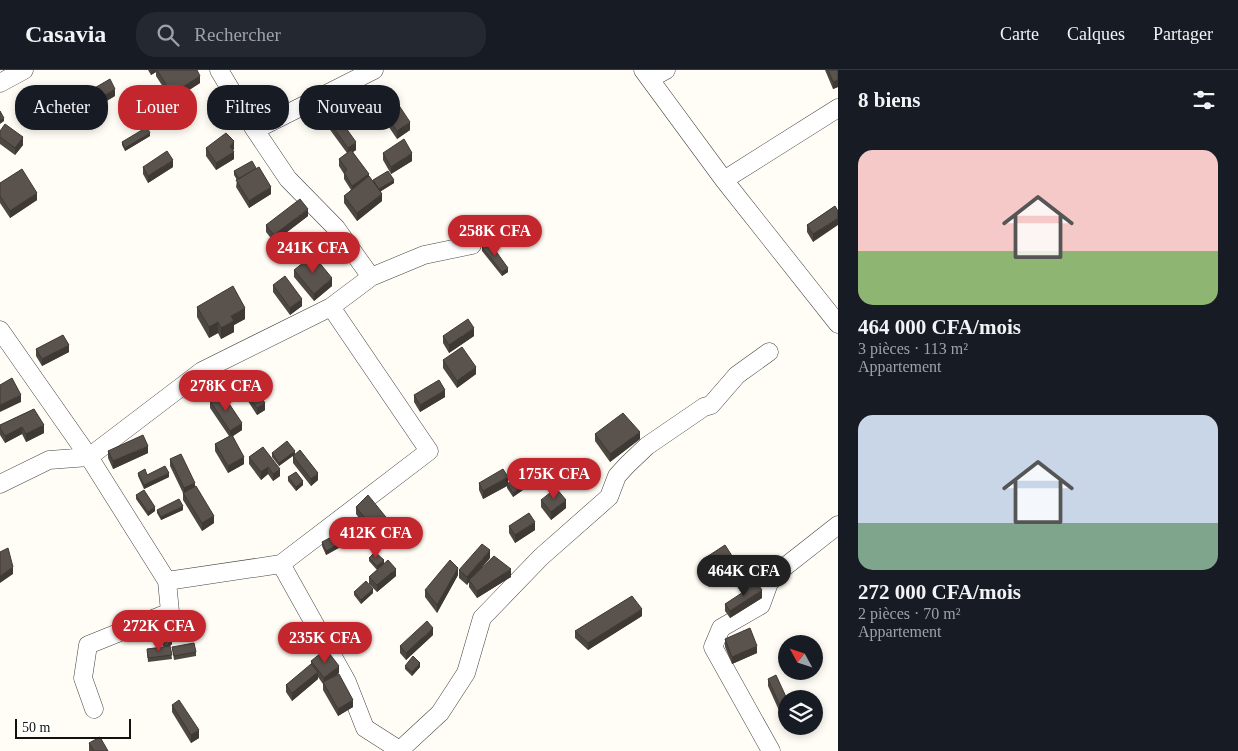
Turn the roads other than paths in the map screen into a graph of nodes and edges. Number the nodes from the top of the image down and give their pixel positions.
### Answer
1 (24, 70) edge
2 (220, 70) edge
3 (374, 70) edge
4 (666, 70) edge
5 (647, 74) edge
6 (0, 84) edge
7 (229, 85) edge
8 (838, 108) edge
9 (289, 113) edge
10 (255, 130) edge
11 (724, 180) junction
12 (472, 245) dead end
13 (371, 277) junction
14 (331, 307) junction
15 (838, 324) edge
16 (0, 330) edge
17 (769, 352) dead end
18 (89, 457) junction
19 (0, 484) edge
20 (838, 525) edge
21 (281, 564) junction
22 (167, 582) junction
23 (94, 710) dead end
24 (400, 750) edge
25 (771, 751) edge

1 - 6 street
2 - 7 street
3 - 9 street
4 - 5 street
5 - 11 street
8 - 11 street
10 - 13 street
11 - 15 street
12 - 13 street
13 - 14 street
14 - 18 street
14 - 21 street
16 - 18 street
17 - 24 street
18 - 19 street
18 - 22 street
20 - 25 street
21 - 22 street
21 - 24 street
22 - 23 street

